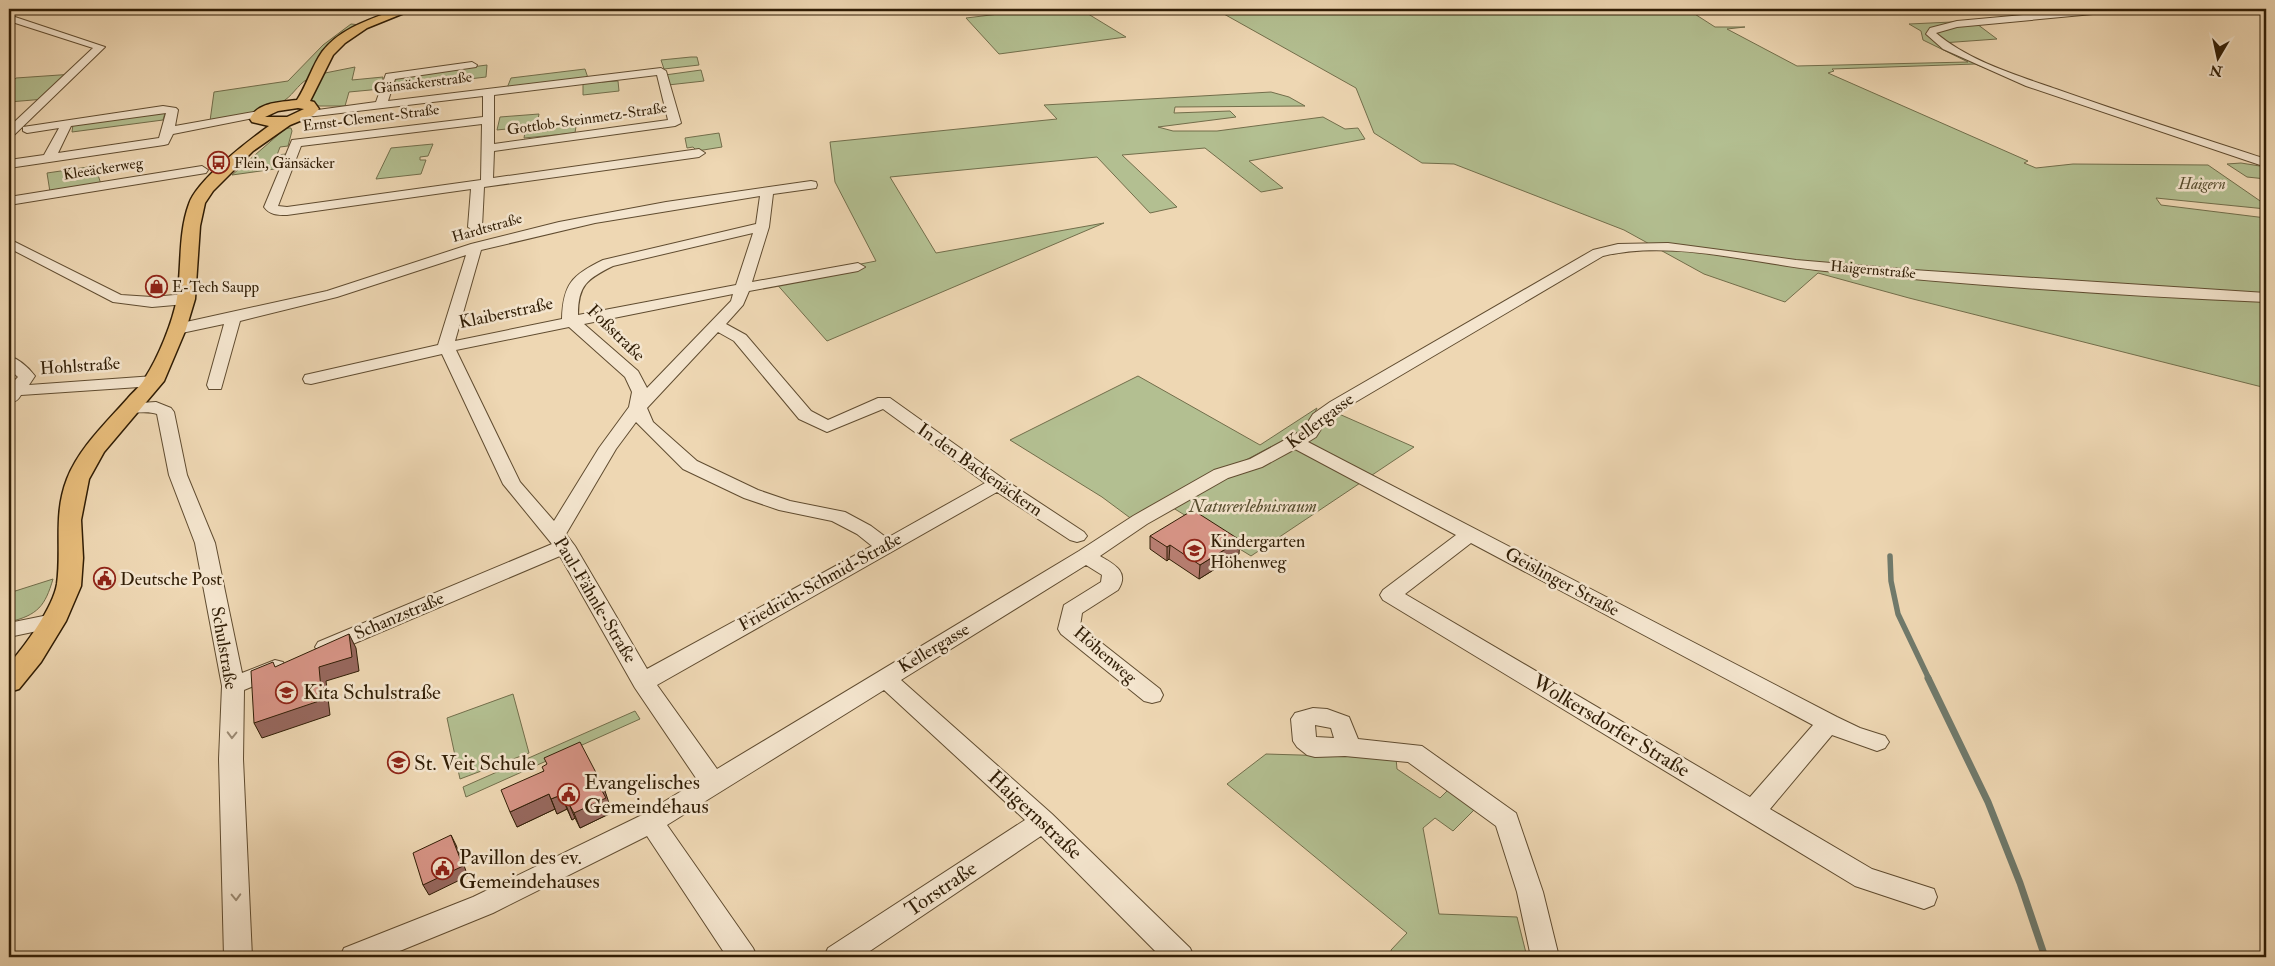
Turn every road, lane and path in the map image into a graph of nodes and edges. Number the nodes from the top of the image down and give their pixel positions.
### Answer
1 (408, 9) edge
2 (2114, 9) edge
3 (2086, 10) edge
4 (9, 18) edge
5 (472, 65) dead end
6 (317, 73) junction
7 (489, 92) junction
8 (381, 104) junction
9 (284, 105) junction
10 (307, 109) junction
11 (260, 118) junction
12 (489, 120) junction
13 (286, 121) junction
14 (67, 123) junction
15 (27, 129) dead end
16 (168, 131) junction
17 (9, 132) edge
18 (248, 148) junction
19 (488, 148) junction
20 (699, 153) dead end
21 (49, 158) junction
22 (2266, 163) edge
23 (9, 164) edge
24 (202, 170) dead end
25 (482, 184) junction
26 (811, 185) dead end
27 (767, 191) junction
28 (9, 201) edge
29 (475, 227) dead end
30 (762, 227) junction
31 (9, 243) edge
32 (475, 248) junction
33 (858, 266) dead end
34 (743, 288) junction
35 (2266, 298) edge
36 (186, 299) junction
37 (1496, 311) joint
38 (233, 318) junction
39 (570, 320) junction
40 (716, 325) junction
41 (178, 329) junction
42 (446, 346) junction
43 (9, 361) edge
44 (311, 379) dead end
45 (154, 381) junction
46 (216, 385) dead end
47 (12, 394) edge
48 (638, 407) junction
49 (130, 408) junction
50 (1295, 442) junction
51 (998, 484) junction
52 (1470, 534) junction
53 (1077, 536) dead end
54 (561, 540) junction
55 (885, 546) junction
56 (1086, 556) junction
57 (53, 621) junction
58 (9, 630) edge
59 (885, 678) junction
60 (9, 682) edge
61 (643, 682) junction
62 (233, 686) junction
63 (1152, 695) dead end
64 (1829, 723) junction
65 (1877, 742) dead end
66 (1345, 747) dead end
67 (713, 783) junction
68 (1753, 810) junction
69 (1043, 821) junction
70 (651, 822) junction
71 (1924, 896) dead end
72 (238, 957) edge
73 (354, 957) edge
74 (742, 957) edge
75 (838, 957) edge
76 (1180, 957) edge
77 (1545, 957) edge

1 - 6 main road
2 - 3 street
3 - 22 street
4 - 17 street
5 - 8 street
6 - 9 main road
6 - 10 main road
7 - 8 street, Gänsäckerstraße
7 - 12 street, Gänsäckerstraße
7 - 19 street, Gottlob-Steinmetz-Straße
8 - 10 street, Gänsäckerstraße
9 - 10 main road
9 - 11 main road
10 - 13 main road
11 - 13 main road
11 - 16 street
11 - 18 main road
12 - 19 street, Gänsäckerstraße
12 - 25 street, Ernst-Clement-Straße
13 - 18 main road
14 - 15 street
14 - 16 street
14 - 21 street
16 - 21 street
18 - 36 main road
19 - 25 street, Gänsäckerstraße
20 - 25 street
21 - 23 street
24 - 28 street, Kleeäckerweg
25 - 29 street, Gänsäckerstraße
26 - 27 street, Hardtstraße
27 - 30 street
27 - 32 street, Hardtstraße
30 - 34 street
30 - 39 street, Foßstraße
31 - 36 street
32 - 38 street, Hardtstraße
32 - 42 street
33 - 34 street, Klaiberstraße
34 - 39 street, Klaiberstraße
34 - 40 street
35 - 37 street, Haigernstraße
36 - 41 main road
37 - 50 street, Kellergasse
38 - 41 street, Hardtstraße
38 - 46 street
39 - 42 street, Klaiberstraße
39 - 48 street, Foßstraße
40 - 48 street
40 - 51 street, In den Backenäckern
41 - 45 main road
42 - 44 street, Klaiberstraße
42 - 54 street, Paul-Fähnle-Straße
43 - 47 street
45 - 47 street, Hohlstraße
45 - 49 main road
48 - 54 street
48 - 55 street, Foßstraße
49 - 57 main road
49 - 62 street, Schulstraße
50 - 52 street, Geislinger Straße
50 - 56 street, Kellergasse
51 - 53 street, In den Backenäckern
51 - 55 street, Friedrich-Schmid-Straße
52 - 64 street, Geislinger Straße
52 - 68 street, Wolkersdorfer Straße
54 - 61 street, Paul-Fähnle-Straße
54 - 62 street, Schanzstraße
55 - 61 street, Friedrich-Schmid-Straße
56 - 59 street, Kellergasse
56 - 63 street, Höhenweg
57 - 58 street
57 - 60 main road
59 - 67 street, Kellergasse
59 - 69 street, Haigernstraße
61 - 67 street, Paul-Fähnle-Straße
62 -> 72 street, Schulstraße
64 - 65 street, Geislinger Straße
64 - 68 street
66 - 77 street
67 - 70 street, Kellergasse
68 - 71 street, Wolkersdorfer Straße
69 - 75 street, Torstraße
69 - 76 street, Haigernstraße
70 - 73 street, Kellergasse
70 - 74 street

